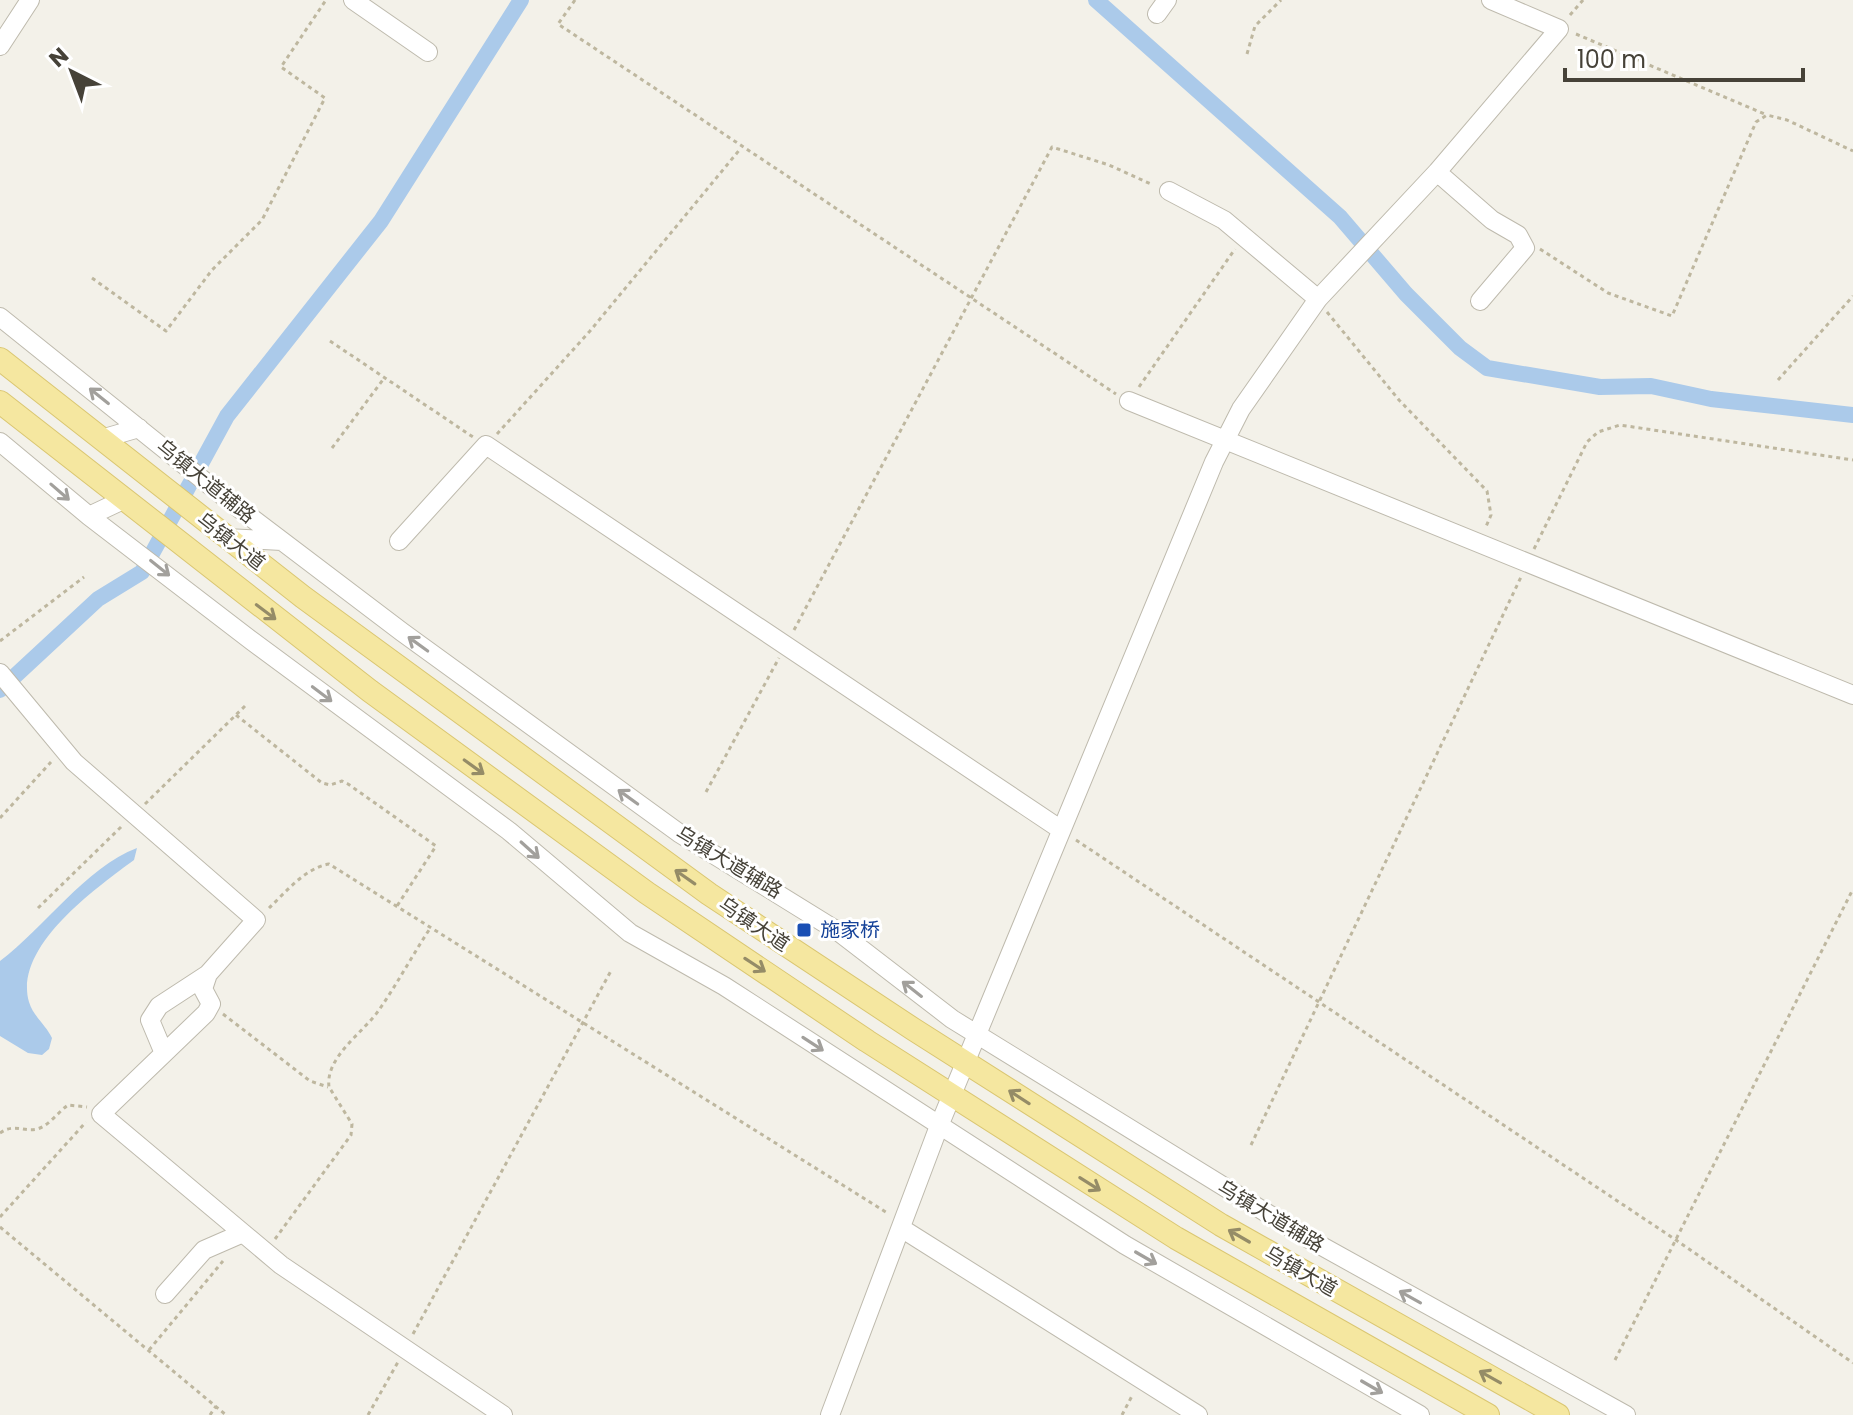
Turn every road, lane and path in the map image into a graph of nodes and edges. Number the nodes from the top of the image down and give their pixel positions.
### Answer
1 (30, 0) edge
2 (326, 0) edge
3 (353, 0) edge
4 (575, 0) edge
5 (1281, 0) edge
6 (1491, 0) edge
7 (1583, 0) edge
8 (1559, 29) junction
9 (0, 46) edge
10 (428, 52) dead end
11 (1247, 54) dead end
12 (1767, 115) junction
13 (741, 148) junction
14 (1853, 151) edge
15 (1437, 172) junction
16 (1169, 191) joint
17 (1244, 236) junction
18 (1525, 248) junction
19 (92, 278) dead end
20 (1853, 296) edge
21 (1318, 299) junction
22 (973, 301) junction
23 (1480, 301) dead end
24 (0, 317) edge
25 (330, 341) dead end
26 (0, 359) edge
27 (385, 377) junction
28 (1778, 380) dead end
29 (1129, 401) junction
30 (0, 402) edge
31 (139, 428) junction
32 (1226, 437) junction
33 (101, 439) junction
34 (0, 442) edge
35 (486, 445) junction
36 (332, 448) dead end
37 (1853, 460) edge
38 (123, 500) junction
39 (89, 516) junction
40 (222, 535) junction
41 (282, 541) junction
42 (399, 541) dead end
43 (1479, 543) junction
44 (1528, 563) junction
45 (84, 577) dead end
46 (0, 641) edge
47 (785, 647) junction
48 (0, 673) edge
49 (1853, 695) edge
50 (236, 715) dead end
51 (63, 749) junction
52 (706, 792) dead end
53 (0, 818) edge
54 (1060, 829) junction
55 (1853, 889) edge
56 (397, 907) junction
57 (256, 920) junction
58 (430, 928) junction
59 (612, 969) dead end
60 (208, 974) junction
61 (1318, 1003) junction
62 (211, 1004) junction
63 (582, 1024) junction
64 (976, 1035) junction
65 (163, 1051) junction
66 (965, 1063) junction
67 (329, 1087) junction
68 (952, 1096) junction
69 (101, 1114) junction
70 (939, 1126) junction
71 (0, 1133) edge
72 (1251, 1145) dead end
73 (0, 1217) edge
74 (902, 1224) junction
75 (0, 1227) edge
76 (238, 1237) junction
77 (1676, 1240) junction
78 (265, 1252) junction
79 (165, 1294) dead end
80 (406, 1347) junction
81 (149, 1350) junction
82 (1615, 1360) dead end
83 (1853, 1363) edge
84 (1141, 1378) junction
85 (216, 1406) junction
86 (210, 1415) edge
87 (226, 1415) edge
88 (368, 1415) edge
89 (503, 1415) edge
90 (830, 1415) edge
91 (1122, 1415) edge
92 (1198, 1415) edge
93 (1420, 1415) edge
94 (1488, 1415) edge
95 (1558, 1415) edge
96 (1626, 1415) edge

1 - 9 street
2 - 19 path
3 - 10 street
4 - 13 path
5 - 11 path
6 - 8 street
7 - 8 path
8 - 12 path
8 - 15 street
12 - 14 path
12 - 18 path
13 - 22 path
13 - 35 path
15 - 18 street
15 - 21 street
16 - 17 street
16 - 22 path
17 - 21 street
17 - 29 path
18 - 23 street
20 - 28 path
21 - 32 street
21 - 43 path
22 - 29 path
22 - 47 path
31 -> 24 street, 乌镇大道辅路
25 - 27 path
26 - 33 main road, 乌镇大道
27 - 35 path
27 - 36 path
29 - 32 street
30 - 38 main road, 乌镇大道
31 - 33 street
31 - 41 street, 乌镇大道辅路
32 - 43 street
32 - 54 street
33 - 40 main road, 乌镇大道
34 -> 39 street
35 - 42 street
35 - 47 street
37 - 44 path
38 - 39 street
38 -> 68 main road, 乌镇大道
39 -> 70 street
40 - 41 street
66 -> 40 main road, 乌镇大道
64 -> 41 street, 乌镇大道辅路
43 - 44 street
44 - 49 street
44 - 61 path
45 - 46 path
47 - 52 path
47 - 54 street
48 - 51 street
50 - 56 path
51 - 53 path
51 - 57 street
54 - 61 path
54 - 64 street
55 - 77 path
56 - 57 path
56 - 58 path
57 - 60 street
58 - 63 path
58 - 67 path
59 - 63 path
60 - 62 street
60 - 65 street
61 - 72 path
61 - 77 path
62 - 65 street
62 - 67 path
63 - 74 path
63 - 80 path
64 - 66 street
96 -> 64 street, 乌镇大道辅路
65 - 69 street
66 - 68 street
95 -> 66 main road, 乌镇大道
67 - 78 path
68 - 70 street
68 -> 94 main road, 乌镇大道
69 - 71 path
69 - 73 path
69 - 76 street
70 - 74 street
70 -> 93 street
74 - 84 street
74 - 90 street
75 - 81 path
76 - 78 street
76 - 79 street
76 - 81 path
77 - 82 path
77 - 83 path
78 - 80 street
80 - 88 path
80 - 89 street
81 - 85 path
84 - 91 path
84 - 92 street
85 - 86 path
85 - 87 path

